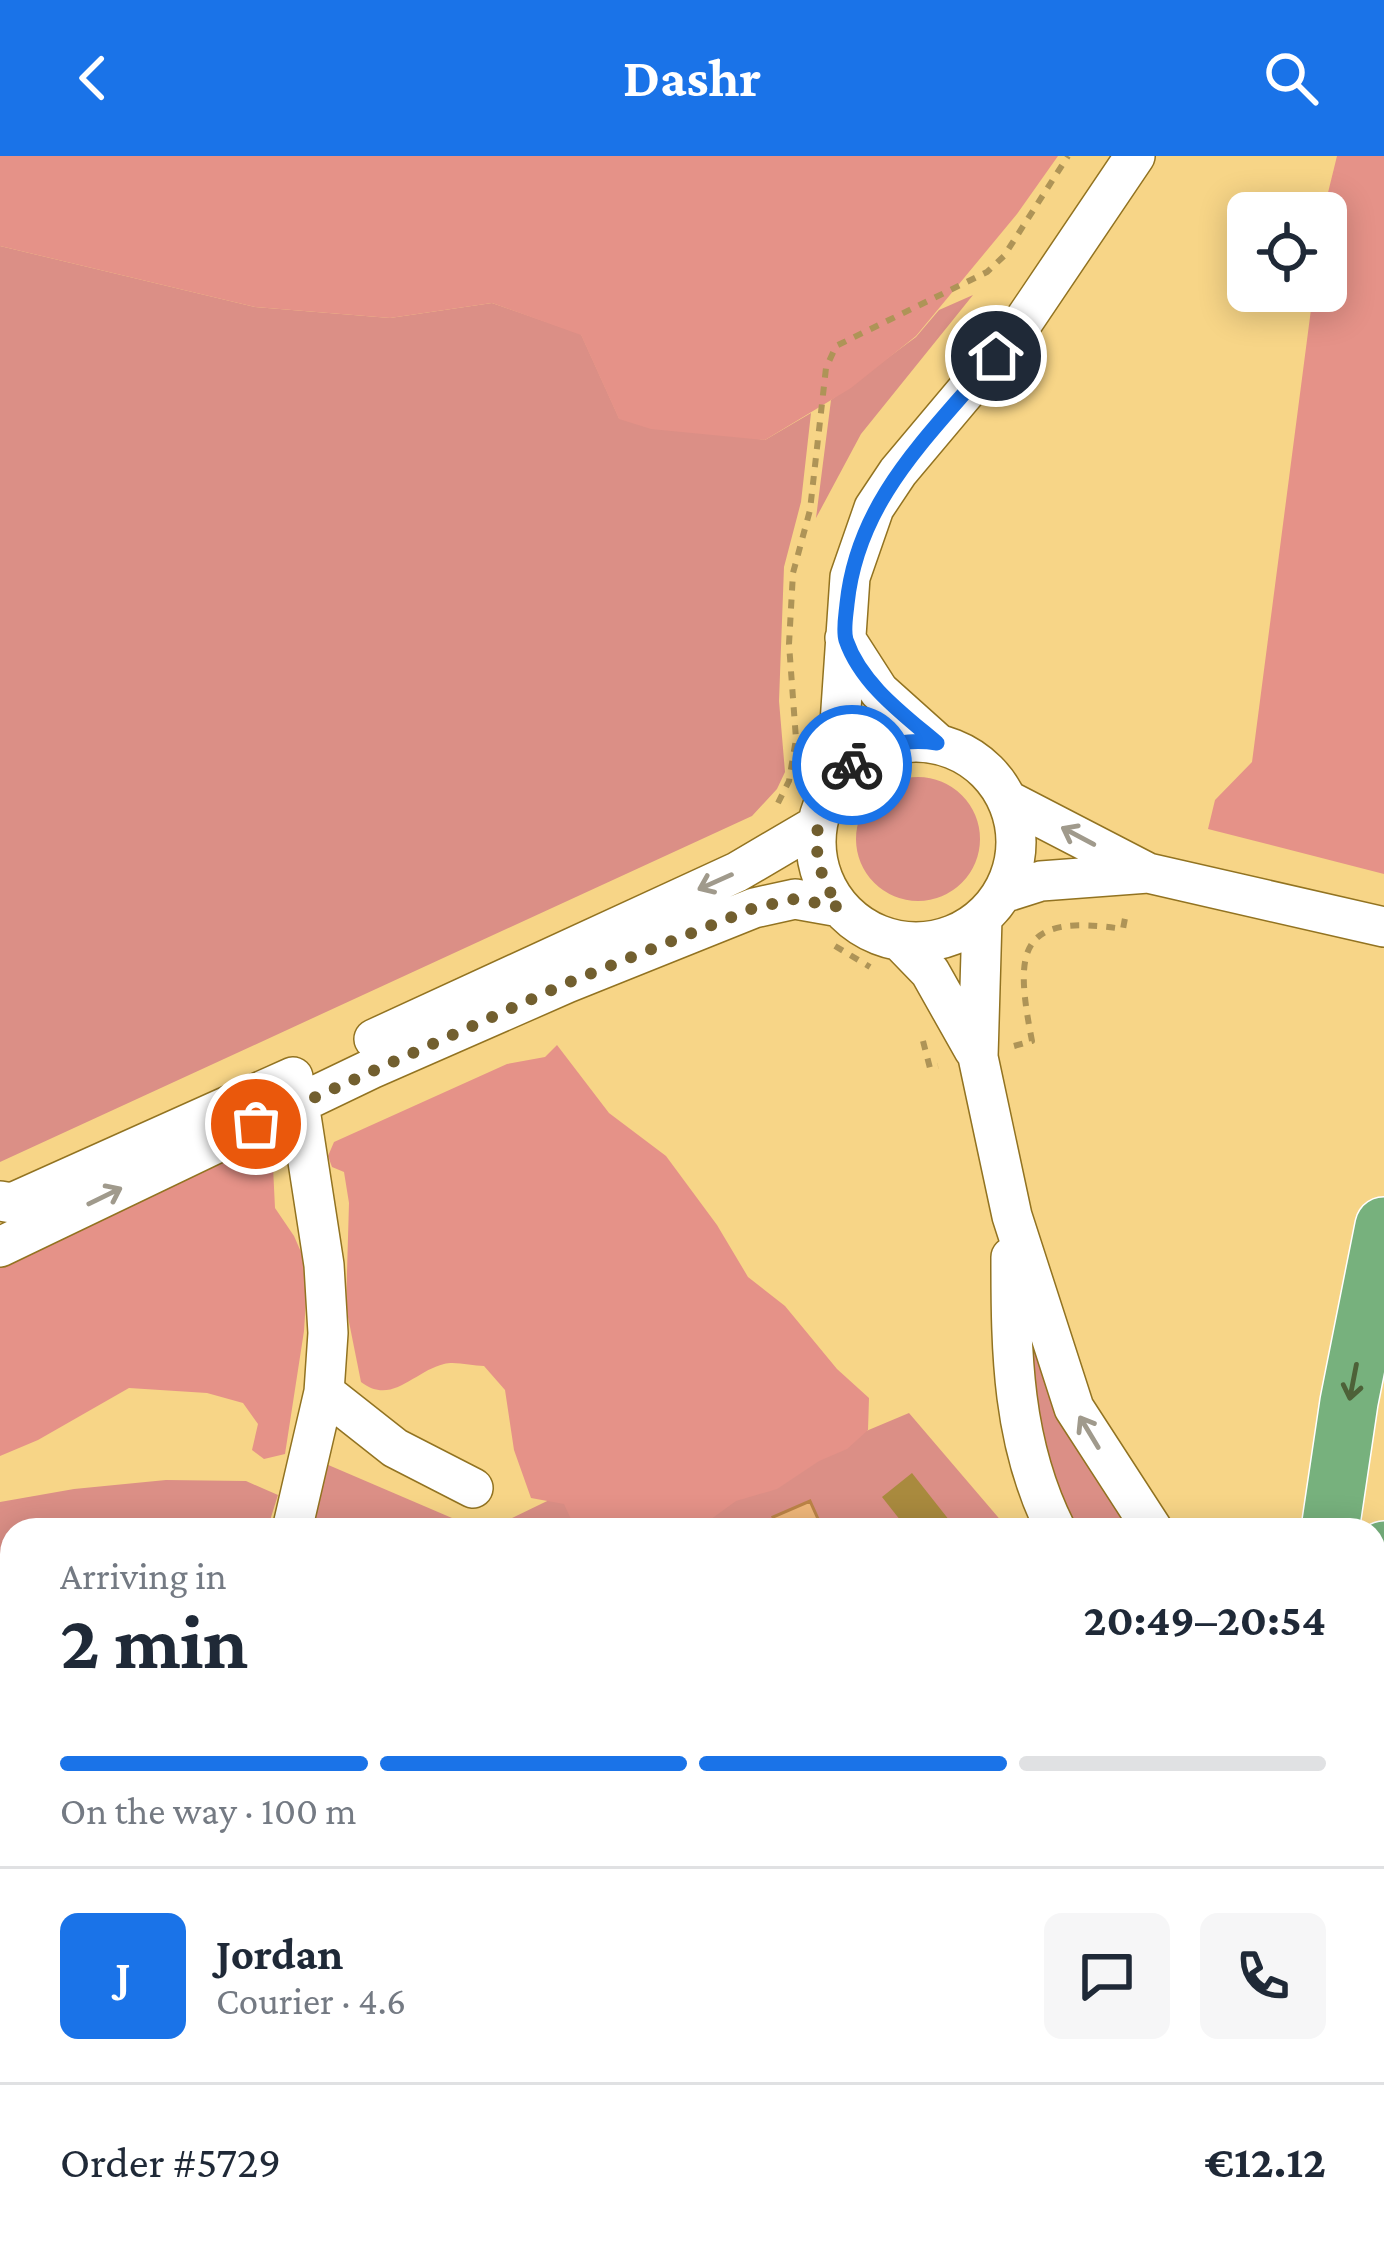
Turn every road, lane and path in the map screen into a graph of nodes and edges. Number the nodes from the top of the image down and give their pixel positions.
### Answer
1 (1068, 156) edge
2 (1135, 156) edge
3 (845, 638) junction
4 (937, 743) junction
5 (836, 782) junction
6 (1007, 800) junction
7 (768, 820) dead end
8 (817, 825) junction
9 (1138, 886) junction
10 (992, 905) junction
11 (835, 924) junction
12 (1381, 927) edge
13 (893, 957) junction
14 (920, 1029) dead end
15 (978, 1057) junction
16 (930, 1068) dead end
17 (299, 1103) junction
18 (6, 1202) edge
19 (1012, 1216) junction
20 (1384, 1226) edge
21 (0, 1246) edge
22 (324, 1393) junction
23 (473, 1488) dead end
24 (295, 1518) edge
25 (1051, 1518) edge
26 (1145, 1518) edge
27 (1332, 1518) edge

1 - 7 path
2 - 3 street
3 - 4 street
3 - 5 street
4 - 5 street
4 - 6 street
5 - 8 street
9 -> 6 street
6 - 10 street
8 - 11 street
8 -> 18 street
9 - 10 street
9 - 12 street
9 - 15 path
10 - 13 street
10 - 15 street
11 - 13 street
11 - 13 path
11 - 17 street
13 - 15 street
14 - 16 path
15 - 19 street
21 -> 17 street
17 - 22 street
19 - 25 street
26 -> 19 street
20 -> 27 highway
22 - 23 street
22 - 24 street

